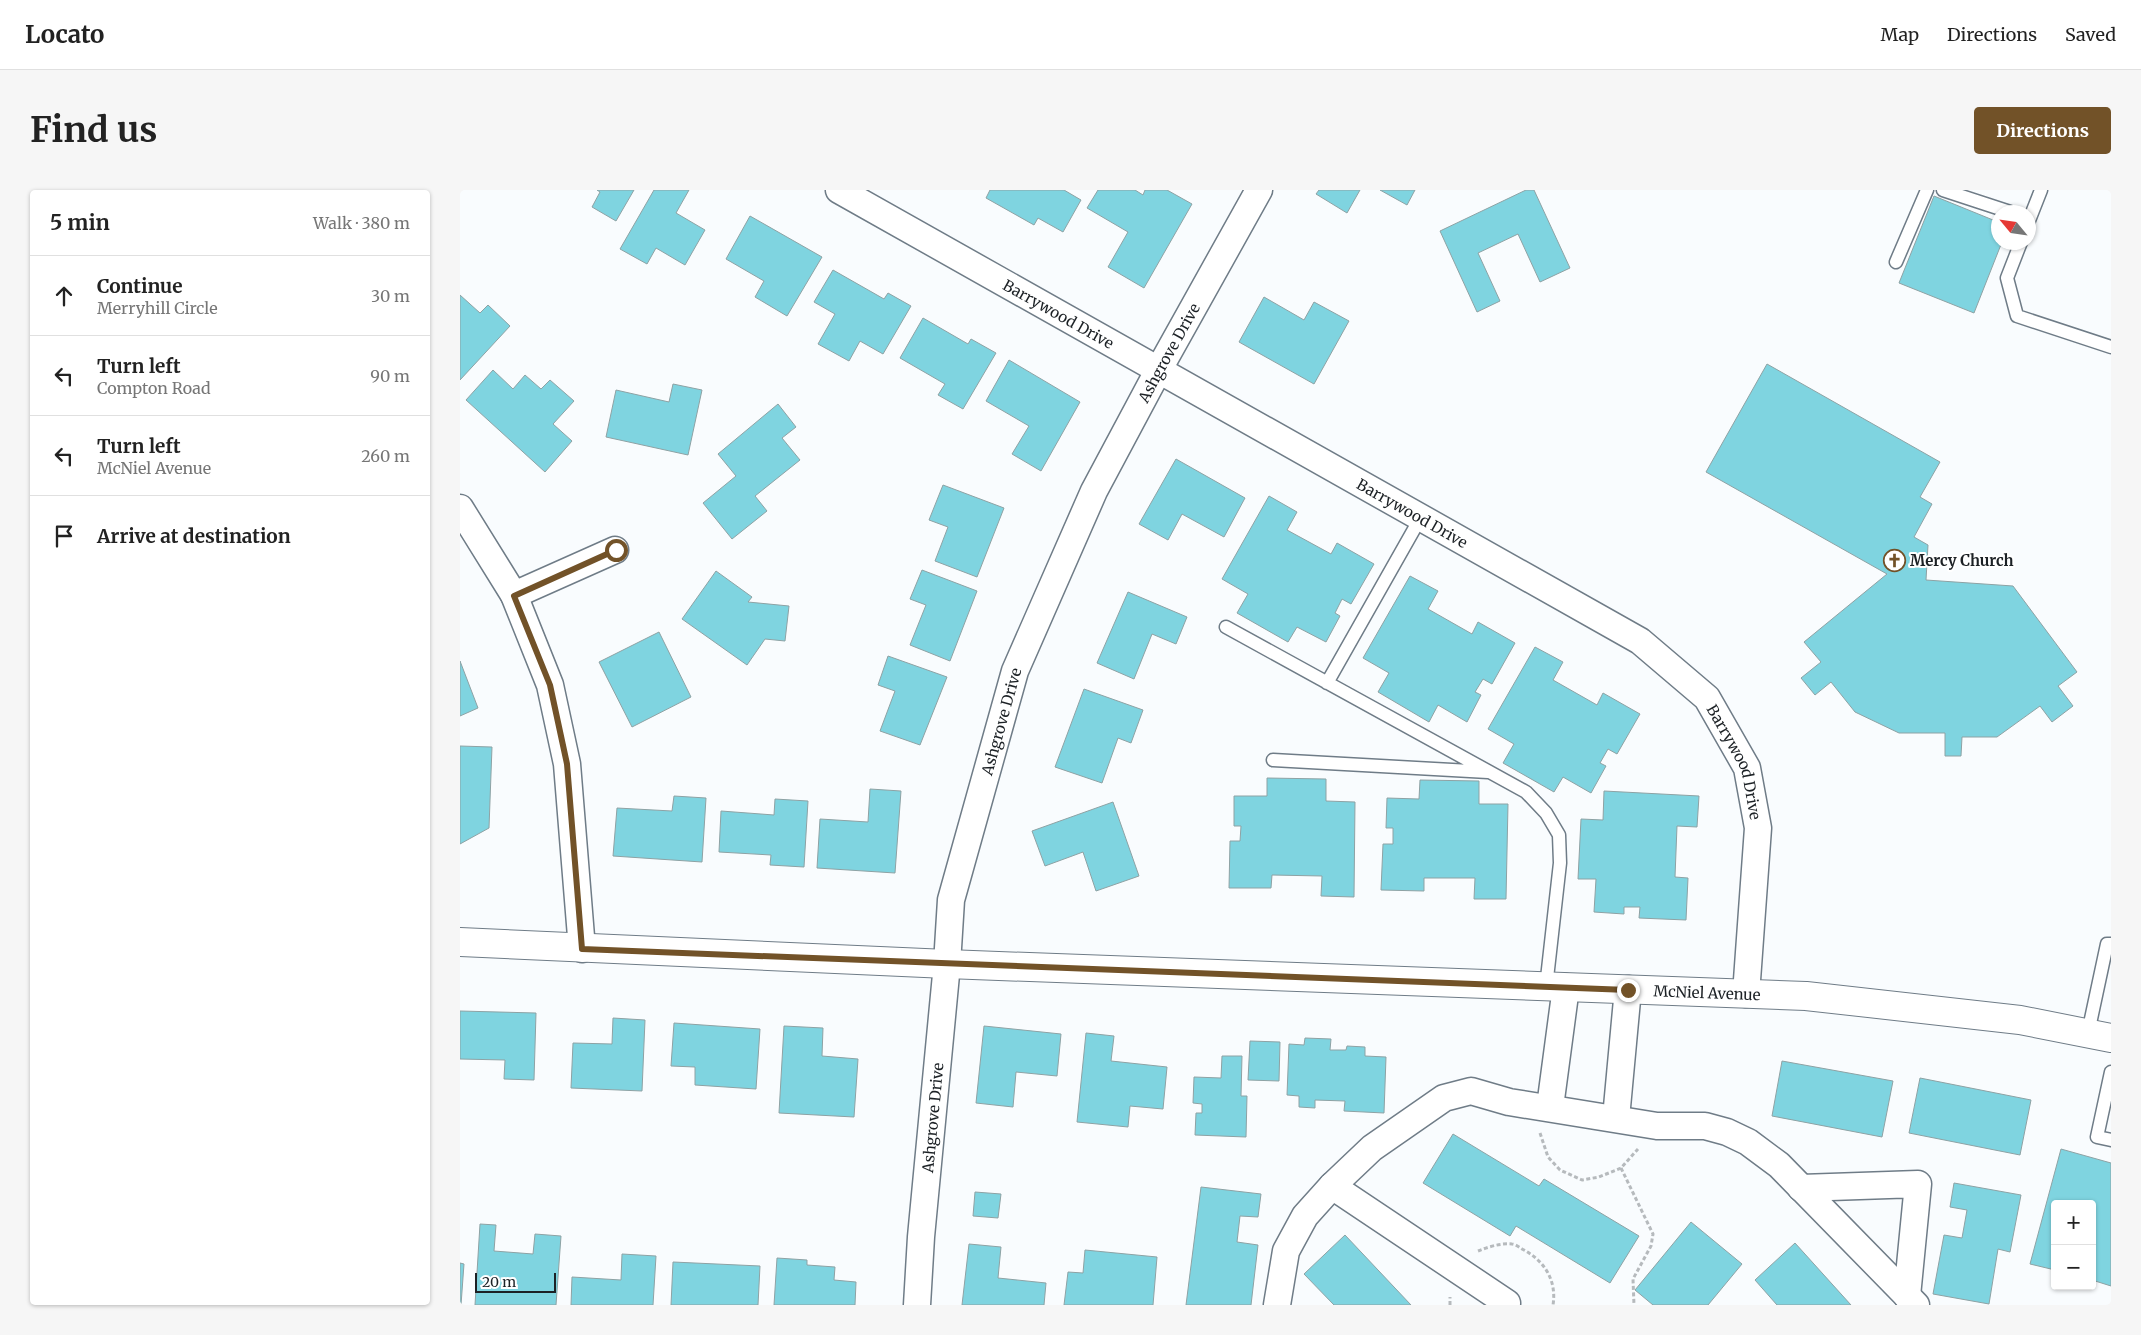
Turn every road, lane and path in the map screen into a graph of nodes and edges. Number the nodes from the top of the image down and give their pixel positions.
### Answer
1 (839, 190) edge
2 (1259, 190) edge
3 (1926, 190) edge
4 (1943, 190) edge
5 (2041, 190) edge
6 (2035, 205) edge
7 (1991, 206) edge
8 (2018, 250) edge
9 (1896, 262) dead end
10 (2111, 347) edge
11 (1158, 370) junction
12 (460, 508) edge
13 (1421, 517) junction
14 (616, 550) dead end
15 (514, 596) junction
16 (1226, 627) dead end
17 (1327, 683) junction
18 (1273, 760) dead end
19 (1491, 772) junction
20 (2110, 940) edge
21 (460, 942) edge
22 (582, 949) junction
23 (947, 964) junction
24 (1556, 987) junction
25 (1628, 990) junction
26 (1746, 994) junction
27 (2099, 1035) edge
28 (2111, 1072) edge
29 (1550, 1107) junction
30 (1616, 1118) junction
31 (1539, 1131) dead end
32 (2111, 1140) edge
33 (1640, 1148) dead end
34 (1621, 1168) junction
35 (1332, 1186) junction
36 (1801, 1188) junction
37 (1475, 1252) dead end
38 (1911, 1300) edge
39 (1507, 1303) dead end
40 (918, 1305) edge
41 (1277, 1305) edge
42 (1553, 1305) edge
43 (1634, 1305) edge

1 - 11 street, Barrywood Drive
2 - 11 street, Ashgrove Drive
3 - 9 lane
4 - 7 lane
5 - 6 lane
8 - 10 lane
11 - 13 street, Barrywood Drive
11 - 23 street, Ashgrove Drive
12 - 15 street
13 - 17 lane
13 - 26 street, Barrywood Drive
14 - 15 street
15 - 22 street
16 - 17 lane
17 - 19 lane
18 - 19 lane
19 - 24 lane
20 - 27 lane
21 - 22 street, McNiel Avenue
22 - 23 street, McNiel Avenue
23 - 24 street, McNiel Avenue
23 - 40 street, Ashgrove Drive
24 - 25 street, McNiel Avenue
24 - 29 street
25 - 26 street, McNiel Avenue
25 - 30 street
26 - 27 street, McNiel Avenue
28 - 32 lane
29 - 30 street
29 - 35 street
30 - 36 street
31 - 34 path
33 - 34 path
34 - 43 path
35 - 39 street
35 - 41 street
36 - 38 street
36 - 38 street
37 - 42 path

